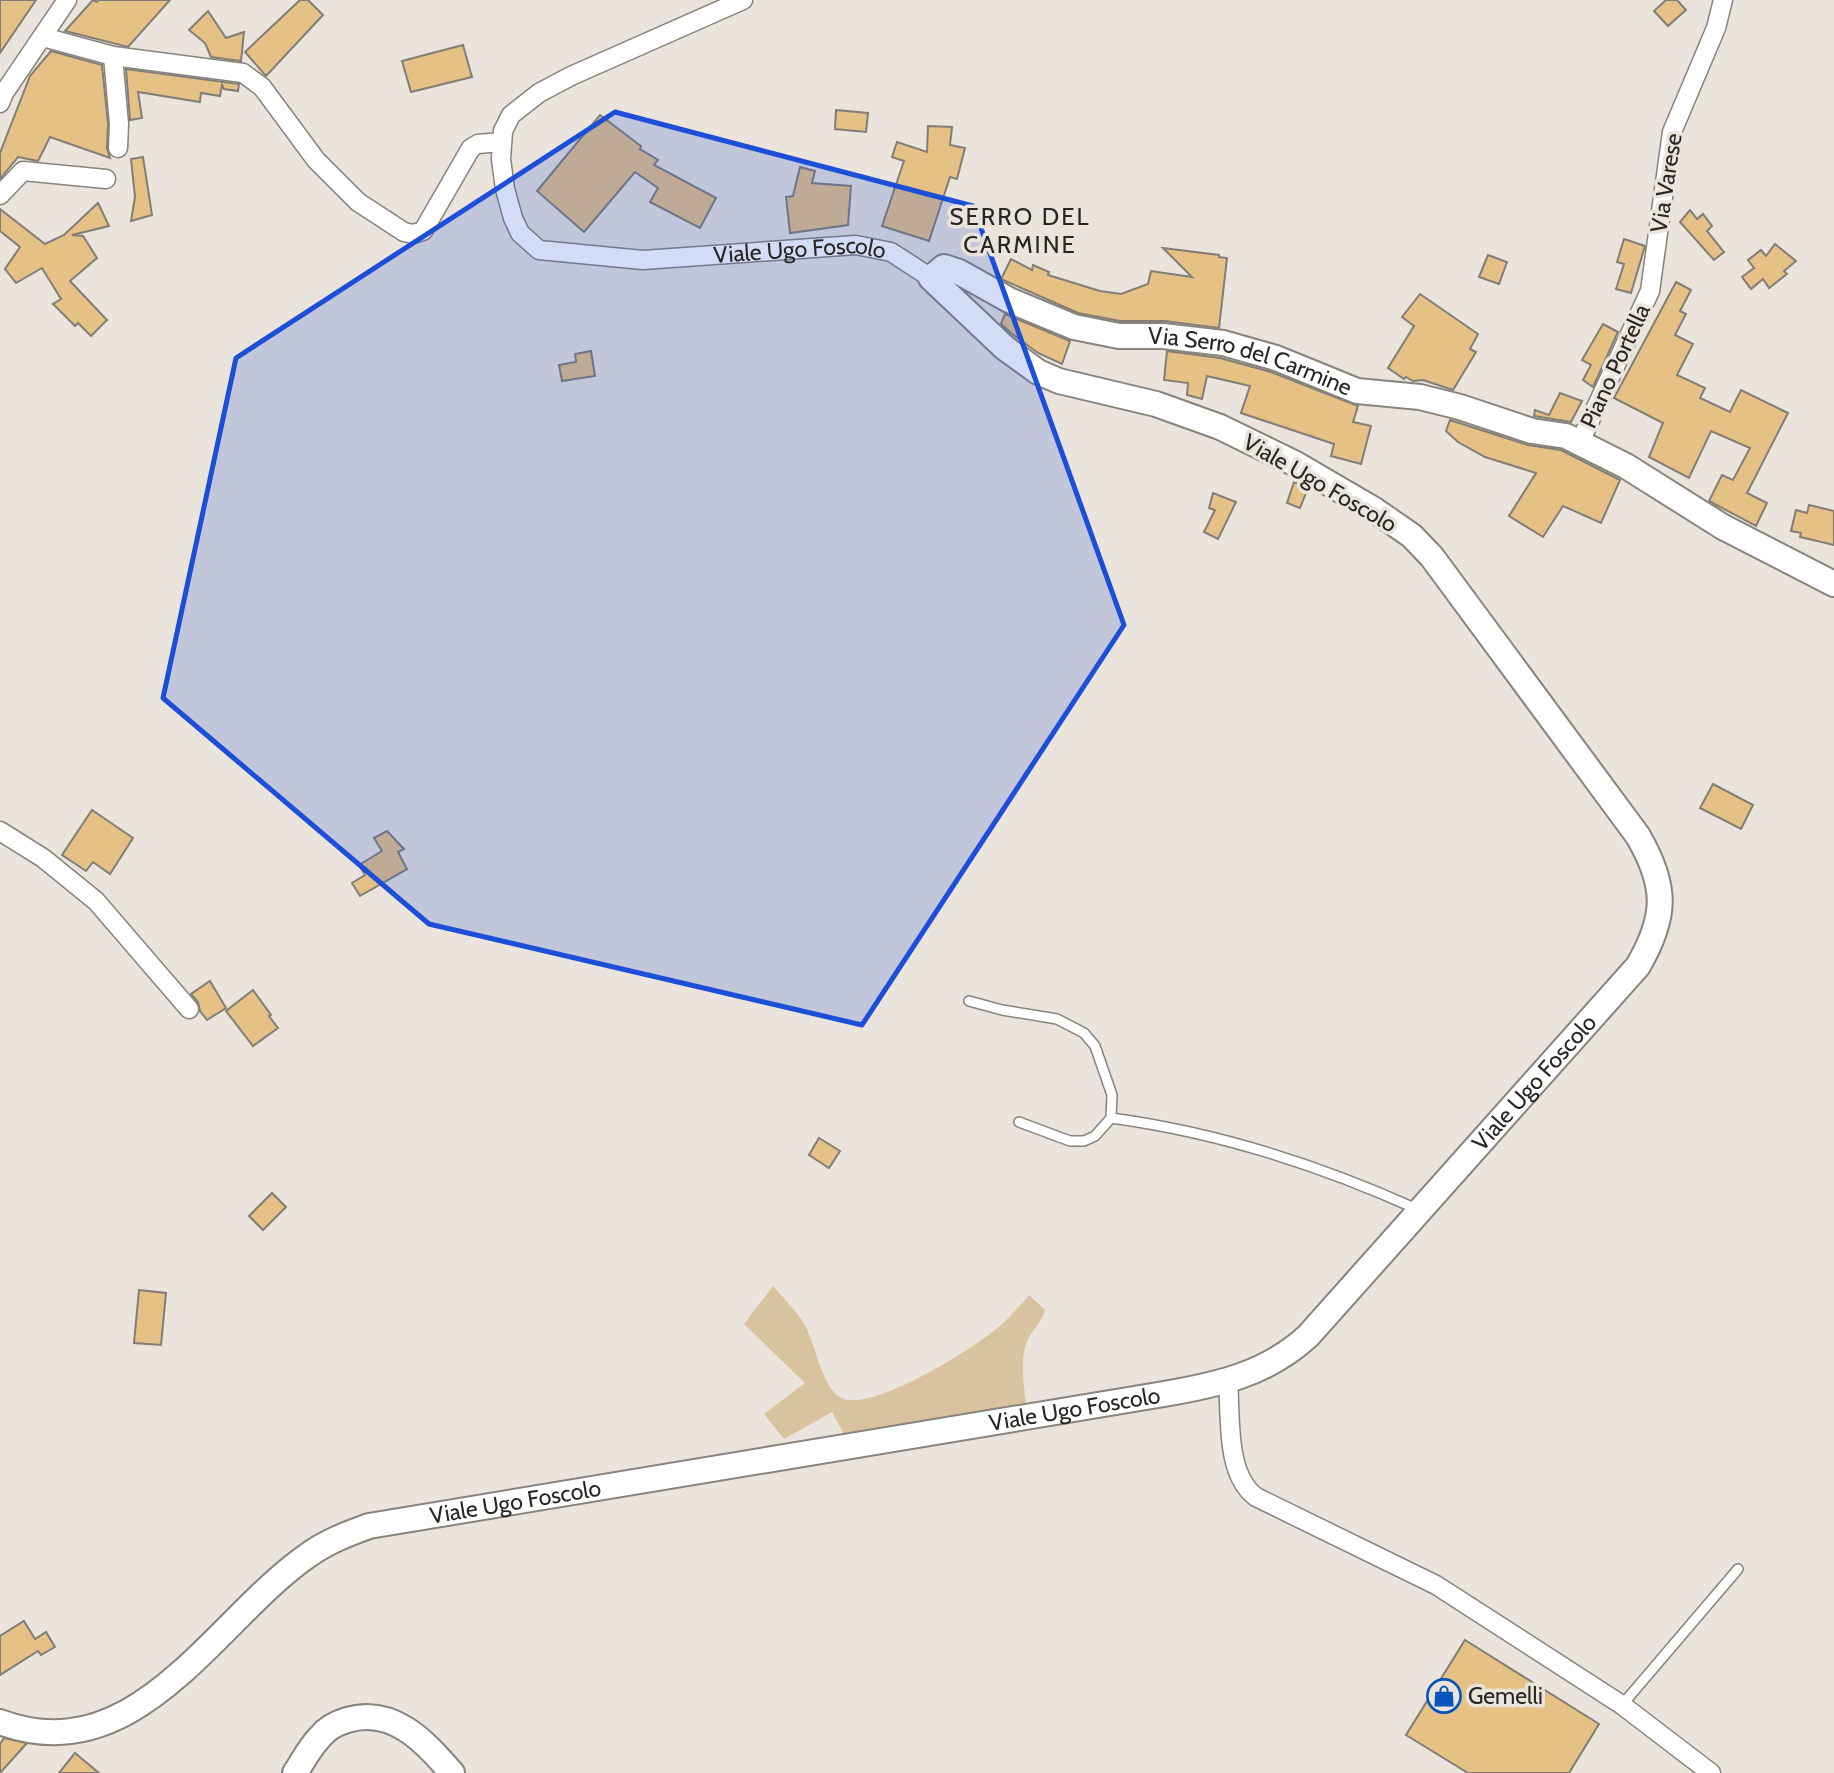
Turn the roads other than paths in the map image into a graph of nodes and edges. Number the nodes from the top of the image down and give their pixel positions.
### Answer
1 (67, 0) edge
2 (743, 0) edge
3 (1723, 0) edge
4 (43, 37) junction
5 (113, 56) junction
6 (0, 103) edge
7 (500, 142) junction
8 (118, 148) dead end
9 (106, 179) dead end
10 (0, 195) edge
11 (931, 278) junction
12 (1650, 290) joint
13 (1580, 442) junction
14 (1834, 584) edge
15 (0, 831) edge
16 (970, 1001) dead end
17 (189, 1009) dead end
18 (1111, 1118) junction
19 (1019, 1122) dead end
20 (1420, 1211) junction
21 (1228, 1380) junction
22 (1738, 1569) dead end
23 (1622, 1705) junction
24 (0, 1722) edge
25 (295, 1773) edge
26 (452, 1773) edge
27 (1711, 1773) edge

1 - 4 street
2 - 7 street
3 - 12 street, Via Varese
4 - 5 street
4 - 6 street
5 - 7 street
5 - 8 street
7 - 11 street, Viale Ugo Foscolo
9 - 10 street
11 - 13 street, Via Serro del Carmine
11 - 20 street, Viale Ugo Foscolo
12 - 13 street, Piano Portella
13 - 14 street
15 - 17 street
16 - 18 lane
18 - 19 lane
18 - 20 lane
20 - 21 street, Viale Ugo Foscolo
21 - 23 street
21 - 24 street, Viale Ugo Foscolo
22 - 23 lane
23 - 27 street
25 - 26 street

